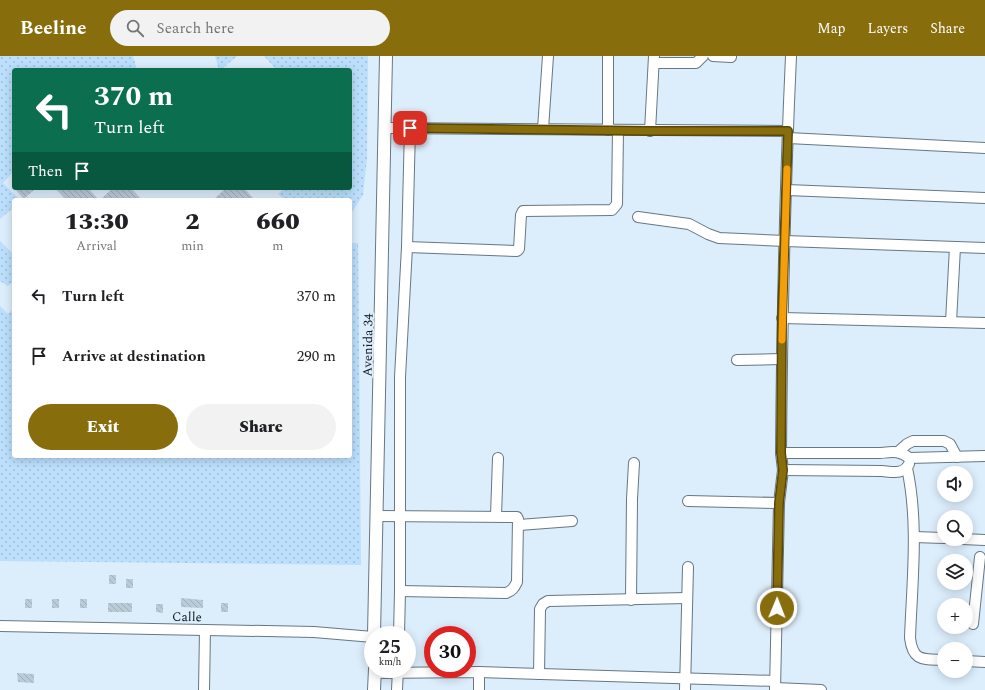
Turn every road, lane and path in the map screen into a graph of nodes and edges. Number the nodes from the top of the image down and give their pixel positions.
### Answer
1 (386, 56) edge
2 (548, 56) edge
3 (608, 56) edge
4 (703, 56) edge
5 (713, 56) edge
6 (791, 56) edge
7 (731, 57) edge
8 (654, 60) edge
9 (385, 128) junction
10 (410, 128) junction
11 (544, 129) junction
12 (613, 130) junction
13 (650, 131) junction
14 (788, 135) junction
15 (985, 148) edge
16 (786, 190) junction
17 (985, 198) edge
18 (638, 217) dead end
19 (785, 241) junction
20 (407, 247) junction
21 (955, 247) junction
22 (985, 248) edge
23 (782, 318) junction
24 (950, 322) junction
25 (985, 323) edge
26 (782, 359) junction
27 (737, 360) dead end
28 (898, 452) junction
29 (781, 453) junction
30 (985, 456) edge
31 (957, 457) junction
32 (498, 458) dead end
33 (909, 458) junction
34 (634, 464) dead end
35 (907, 468) junction
36 (783, 470) junction
37 (688, 501) dead end
38 (779, 503) junction
39 (377, 516) junction
40 (401, 516) junction
41 (496, 516) junction
42 (572, 521) dead end
43 (518, 525) junction
44 (914, 537) junction
45 (937, 538) edge
46 (981, 540) edge
47 (983, 557) edge
48 (688, 567) dead end
49 (400, 591) junction
50 (687, 598) junction
51 (631, 600) junction
52 (973, 624) dead end
53 (0, 626) edge
54 (374, 626) edge
55 (399, 626) edge
56 (205, 630) junction
57 (364, 635) edge
58 (937, 660) edge
59 (973, 661) edge
60 (985, 662) edge
61 (416, 671) edge
62 (479, 672) junction
63 (538, 674) junction
64 (375, 678) edge
65 (398, 678) edge
66 (685, 680) junction
67 (775, 687) edge
68 (204, 690) edge
69 (374, 690) edge
70 (397, 690) edge
71 (479, 690) edge
72 (685, 690) edge
73 (821, 690) edge

1 - 9 street, Avenida 34
2 - 11 street
3 - 12 street
4 - 8 street
5 - 7 street
6 - 14 street
8 - 13 street
9 - 10 street
9 - 39 street, Avenida 34
10 - 11 street
10 - 20 street
11 - 12 street
12 - 13 street
12 - 20 street
13 - 14 street
14 - 15 street
14 - 16 street
16 - 17 street
16 - 19 street
18 - 19 street
19 - 21 street
19 - 23 street
20 - 40 street
21 - 22 street
21 - 24 street
23 - 24 street
23 - 26 street
24 - 25 street
26 - 27 street
26 - 29 street
28 - 29 street
28 - 31 street
28 - 33 street
29 - 36 street
30 - 31 street
31 - 33 street
32 - 41 street
33 - 35 street
34 - 51 street
35 - 36 street
35 - 44 street
36 - 38 street
37 - 38 street
38 - 67 street
39 - 40 street
39 - 54 street, Avenida 34
40 - 41 street
40 - 49 street
41 - 43 street
42 - 43 street
43 - 49 street
44 - 45 street
44 - 58 street
46 - 47 street
47 - 52 street
48 - 50 street
49 - 55 street
50 - 51 street
50 - 66 street
51 - 63 street
53 - 56 street, Calle
56 - 57 street, Calle
56 - 68 street
59 - 60 street
61 - 62 street
62 - 63 street
62 - 71 street
63 - 66 street
64 - 69 street
65 - 70 street
66 - 67 street
66 - 72 street
67 - 73 street

